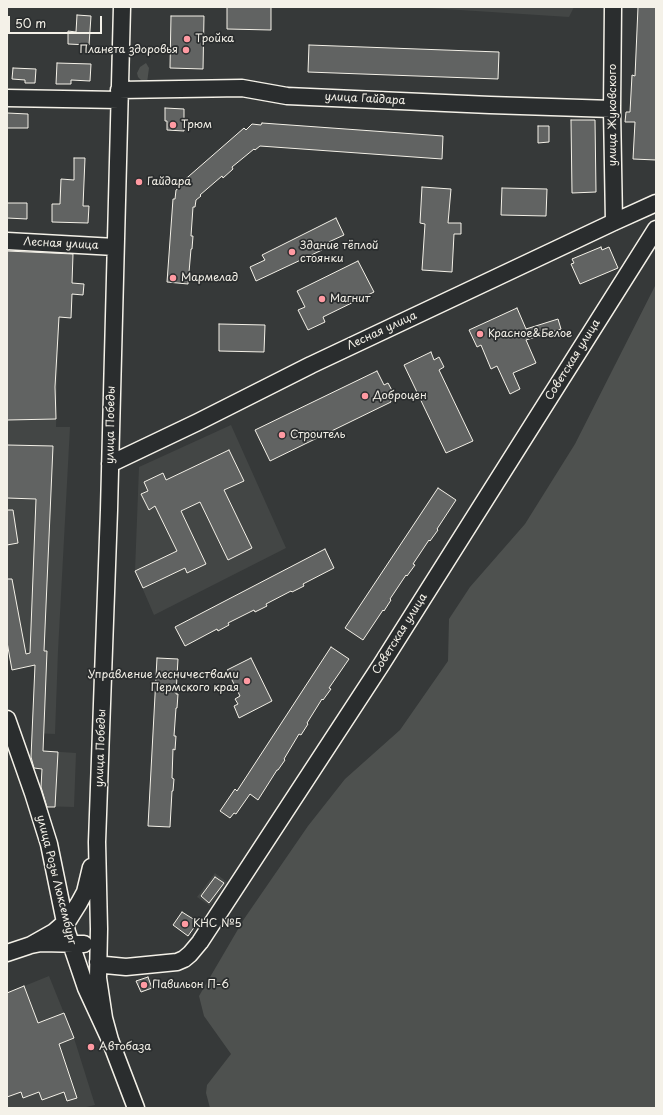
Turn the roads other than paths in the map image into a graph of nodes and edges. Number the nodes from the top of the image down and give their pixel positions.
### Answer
1 (122, 7) edge
2 (613, 7) edge
3 (119, 95) junction
4 (7, 98) edge
5 (612, 109) junction
6 (656, 203) edge
7 (614, 222) junction
8 (656, 229) edge
9 (7, 241) edge
10 (115, 247) junction
11 (110, 464) junction
12 (7, 719) edge
13 (97, 842) junction
14 (49, 844) junction
15 (83, 908) junction
16 (99, 929) junction
17 (71, 932) junction
18 (7, 953) edge
19 (98, 962) junction
20 (126, 967) junction
21 (100, 998) junction
22 (110, 1040) junction
23 (136, 1108) edge

1 - 3 street, улица Победы
2 - 5 street, улица Жуковского
3 - 4 street, улица Гайдара
3 - 5 street, улица Гайдара
3 - 10 street, улица Победы
5 - 7 street, улица Жуковского
6 - 7 street, Лесная улица
7 - 11 street, Лесная улица
8 - 20 street, Советская улица
9 - 10 street, Лесная улица
10 - 11 street, улица Победы
11 - 13 street, улица Победы
12 - 14 street, улица Розы Люксембург
13 - 15 street, улица Победы
13 - 16 street, улица Победы
14 - 15 street
14 - 17 street, улица Розы Люксембург
15 - 16 street
15 - 17 street
16 - 17 street
16 - 19 street, улица Розы Люксембург
17 - 18 street
17 - 22 street, улица Розы Люксембург
19 - 20 street, Советская улица
19 - 21 street, улица Розы Люксембург
20 - 21 street
21 - 22 street, улица Розы Люксембург
22 - 23 street, улица Розы Люксембург

